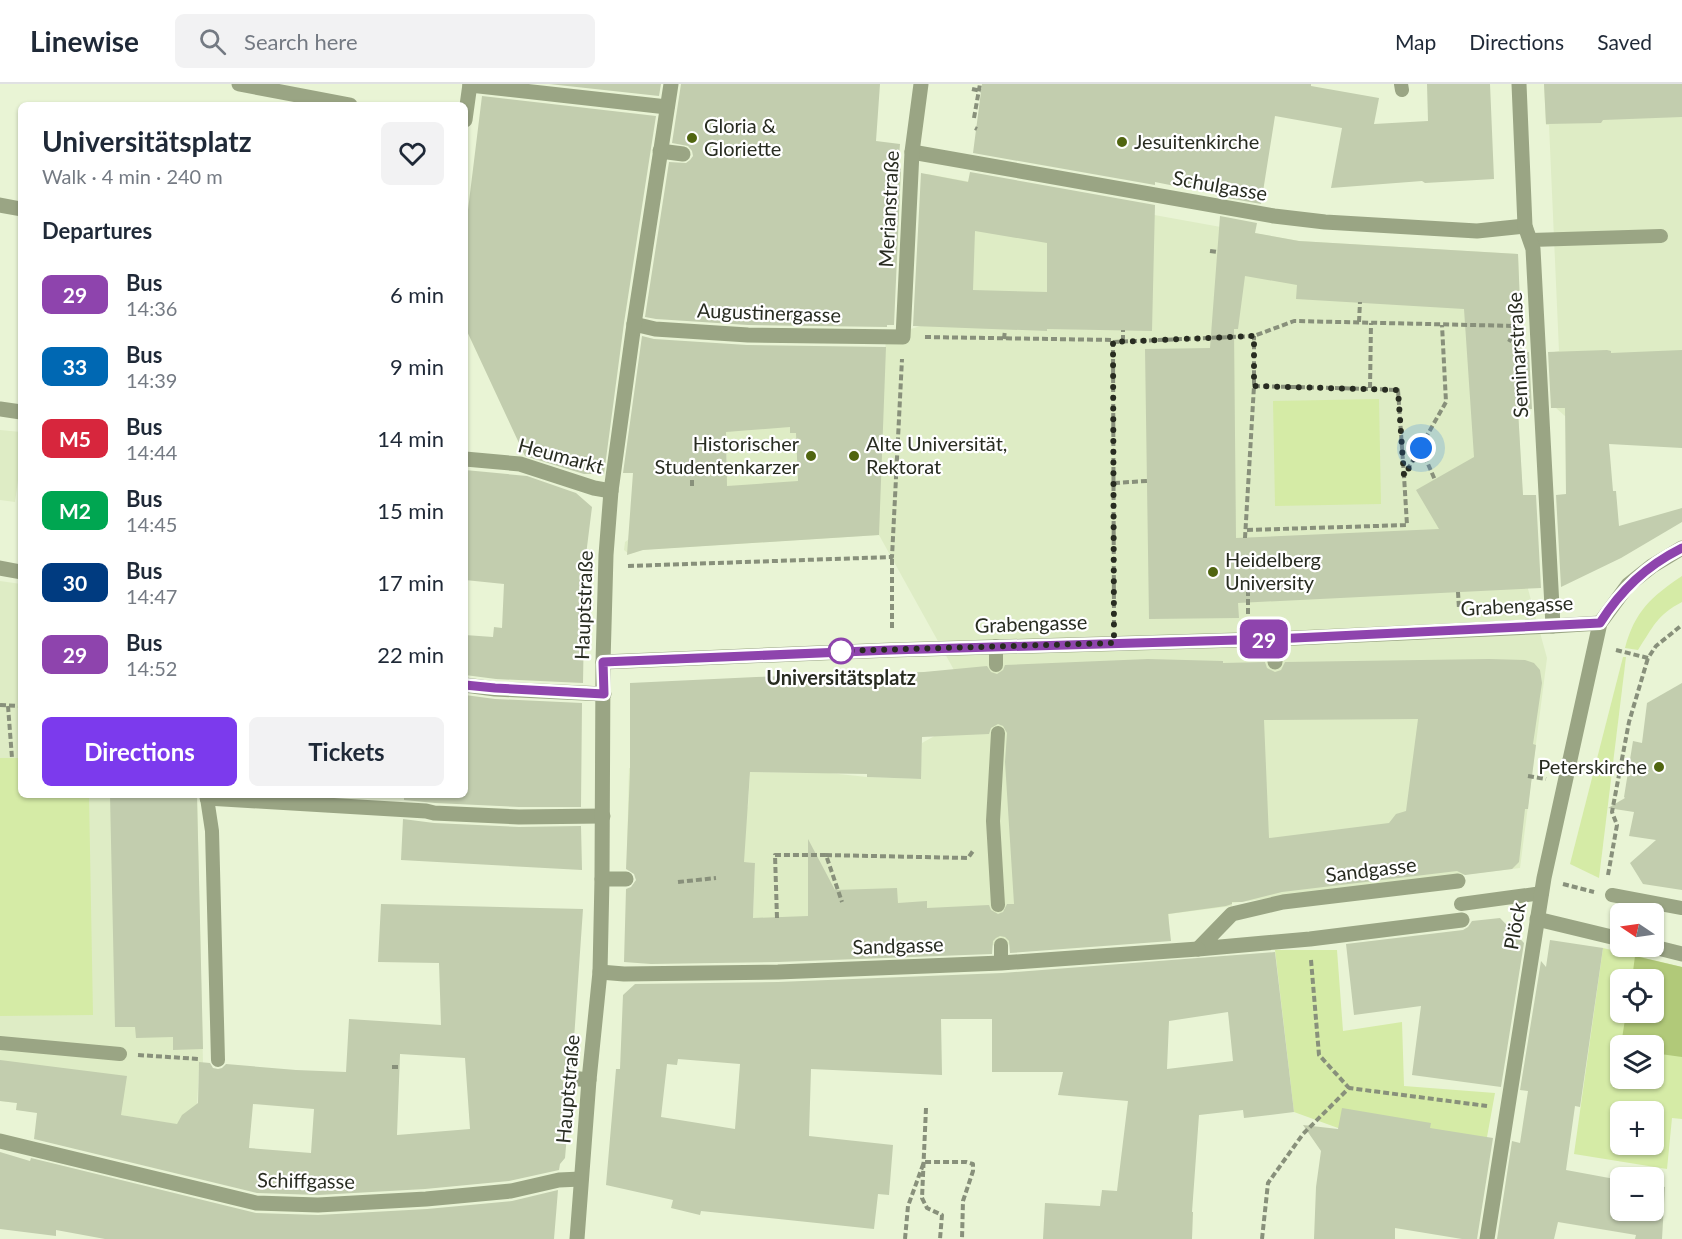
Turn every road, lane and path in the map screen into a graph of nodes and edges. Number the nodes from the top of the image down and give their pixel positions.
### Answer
1 (239, 84) edge
2 (470, 84) edge
3 (671, 84) edge
4 (921, 84) edge
5 (980, 84) edge
6 (1519, 84) edge
7 (972, 89) dead end
8 (980, 90) junction
9 (334, 102) edge
10 (468, 102) edge
11 (667, 107) junction
12 (974, 118) dead end
13 (660, 151) junction
14 (912, 152) junction
15 (683, 154) dead end
16 (0, 205) edge
17 (18, 209) edge
18 (1528, 233) junction
19 (1661, 236) dead end
20 (1210, 251) dead end
21 (1217, 252) dead end
22 (1360, 302) dead end
23 (1359, 322) junction
24 (1371, 323) junction
25 (634, 324) junction
26 (1442, 326) junction
27 (1511, 326) dead end
28 (1005, 330) dead end
29 (1123, 330) dead end
30 (1254, 336) junction
31 (903, 337) junction
32 (1004, 339) junction
33 (1122, 341) junction
34 (1113, 342) junction
35 (1254, 386) junction
36 (1370, 389) junction
37 (0, 409) edge
38 (18, 412) edge
39 (1421, 448) junction
40 (468, 459) edge
41 (1404, 476) junction
42 (692, 480) dead end
43 (1435, 480) dead end
44 (1147, 482) dead end
45 (1114, 483) junction
46 (692, 488) dead end
47 (611, 491) junction
48 (1246, 530) junction
49 (1245, 538) dead end
50 (1682, 548) edge
51 (892, 557) junction
52 (628, 566) dead end
53 (0, 568) edge
54 (18, 571) edge
55 (1248, 590) dead end
56 (1600, 623) junction
57 (1553, 626) junction
58 (1682, 626) edge
59 (1249, 639) junction
60 (1274, 639) junction
61 (1114, 643) junction
62 (996, 646) junction
63 (891, 650) junction
64 (1624, 652) dead end
65 (1648, 658) junction
66 (603, 662) junction
67 (1275, 662) dead end
68 (996, 665) dead end
69 (468, 685) edge
70 (604, 694) junction
71 (0, 705) edge
72 (8, 705) junction
73 (18, 706) edge
74 (998, 733) dead end
75 (12, 758) dead end
76 (207, 798) edge
77 (236, 798) edge
78 (603, 816) junction
79 (993, 821) junction
80 (826, 855) junction
81 (716, 878) dead end
82 (602, 879) junction
83 (626, 879) dead end
84 (1458, 881) dead end
85 (678, 882) dead end
86 (1577, 888) dead end
87 (1610, 889) joint
88 (1585, 890) dead end
89 (1542, 893) junction
90 (842, 902) dead end
91 (1461, 904) dead end
92 (998, 905) dead end
93 (1682, 908) edge
94 (777, 918) dead end
95 (1537, 919) junction
96 (1462, 920) dead end
97 (1610, 937) edge
98 (1310, 939) junction
99 (1001, 945) dead end
100 (1198, 949) junction
101 (1664, 950) edge
102 (1682, 954) edge
103 (1001, 963) junction
104 (600, 972) junction
105 (0, 1043) edge
106 (120, 1054) joint
107 (218, 1060) joint
108 (572, 1078) dead end
109 (589, 1080) junction
110 (1349, 1088) junction
111 (926, 1108) dead end
112 (1508, 1109) junction
113 (0, 1141) edge
114 (924, 1162) junction
115 (581, 1179) junction
116 (577, 1239) edge
117 (905, 1239) edge
118 (940, 1239) edge
119 (962, 1239) edge
120 (1262, 1239) edge
121 (1487, 1239) edge

1 - 9 street
2 - 10 street
2 - 11 street
3 - 11 street, Hauptstraße
4 - 14 street, Merianstraße
5 - 8 path
6 - 18 street, Seminarstraße
7 - 8 path
8 - 12 path
11 - 13 street, Hauptstraße
13 - 15 street
13 - 25 street, Hauptstraße
14 - 18 street, Schulgasse
14 - 31 street, Merianstraße
16 - 17 street
18 - 19 lane
18 - 57 street, Seminarstraße
20 - 21 path
22 - 23 path
23 - 24 path
23 - 30 path
24 - 26 path
24 - 36 path
25 - 31 street, Augustinergasse
25 - 47 street, Hauptstraße
26 - 27 path
26 - 39 path
28 - 32 path
29 - 33 path
30 - 33 path
30 - 35 path
31 - 32 path
31 - 51 path
32 - 34 path
33 - 34 path
34 - 45 path
35 - 36 path
35 - 48 path
36 - 41 path
37 - 38 street
39 - 41 path
39 - 43 path
40 - 47 street, Heumarkt
41 - 48 path
42 - 46 path
44 - 45 path
45 - 61 path
47 - 66 street, Hauptstraße
48 - 49 path
50 - 56 street, Grabengasse
51 - 52 path
51 - 63 path
53 - 54 street
55 - 59 path
56 - 57 street, Grabengasse
56 - 89 street, Plöck
57 - 60 street, Grabengasse
58 - 65 path
59 - 60 street, Grabengasse
59 - 61 street, Grabengasse
60 - 67 street
61 - 62 street, Grabengasse
62 - 63 street, Grabengasse
62 - 68 lane
63 - 66 street, Grabengasse
64 - 65 path
65 - 87 path
66 - 70 street, Hauptstraße
69 - 70 street
70 - 78 street, Hauptstraße
71 - 72 path
72 - 73 path
72 - 75 path
74 - 79 lane
76 - 107 lane
77 - 78 street
78 - 82 street, Hauptstraße
79 - 80 path
79 - 92 lane
80 - 90 path
80 - 94 path
81 - 85 path
82 - 83 street
82 - 104 street, Hauptstraße
84 - 100 street, Sandgasse
86 - 88 path
87 - 93 lane
89 - 91 lane
89 - 95 street, Plöck
95 - 97 street
95 - 112 street, Plöck
96 - 98 street, Sandgasse
98 - 100 street, Sandgasse
98 - 110 path
99 - 103 lane
100 - 103 street, Sandgasse
101 - 102 street
103 - 104 street, Sandgasse
104 - 109 street, Hauptstraße
105 - 106 lane
106 - 107 path
108 - 109 street
109 - 115 street, Hauptstraße
110 - 112 path
110 - 120 path
111 - 114 path
112 - 121 street, Plöck
113 - 115 street, Schiffgasse
114 - 117 path
114 - 118 path
114 - 119 path
115 - 116 street, Hauptstraße

